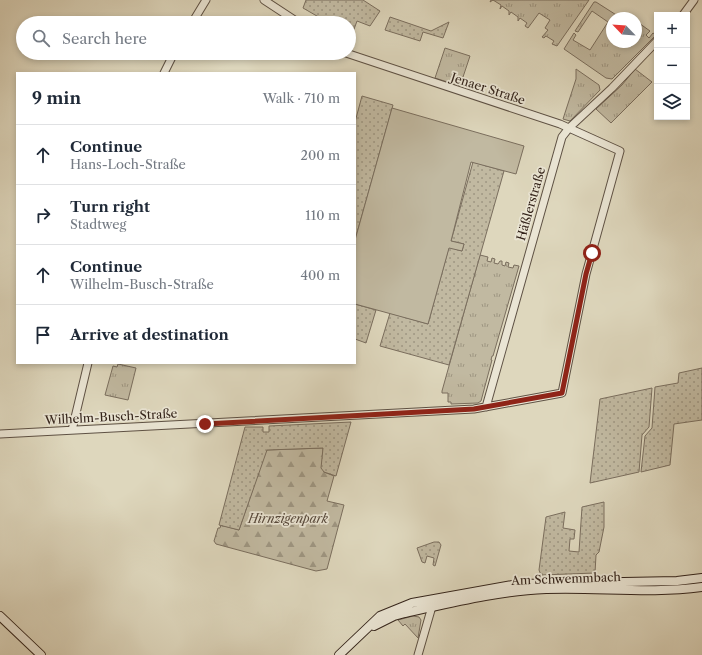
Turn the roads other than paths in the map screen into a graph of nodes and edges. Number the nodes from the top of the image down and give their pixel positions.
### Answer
1 (206, 0) edge
2 (264, 0) edge
3 (694, 0) edge
4 (685, 12) edge
5 (196, 16) edge
6 (288, 16) edge
7 (654, 44) edge
8 (356, 56) edge
9 (170, 60) edge
10 (164, 72) edge
11 (570, 128) junction
12 (88, 364) edge
13 (562, 393) joint
14 (486, 408) junction
15 (72, 430) junction
16 (0, 434) edge
17 (702, 578) edge
18 (702, 587) edge
19 (434, 598) junction
20 (432, 608) junction
21 (0, 616) edge
22 (357, 638) junction
23 (41, 655) edge
24 (339, 655) edge
25 (418, 655) edge

1 - 5 street
2 - 6 street
3 - 4 street
7 - 11 street, Häßlerstraße
8 - 11 street, Jenaer Straße
9 - 10 street
11 - 13 street, Jenaer Straße
11 - 14 street, Häßlerstraße
12 - 15 street
13 - 14 street, Wilhelm-Busch-Straße
14 - 15 street, Wilhelm-Busch-Straße
15 - 16 street, Wilhelm-Busch-Straße
17 - 19 main road, Am Schwemmbach
18 - 20 main road, Am Schwemmbach
19 - 20 street
19 - 22 main road, Am Schwemmbach
20 - 22 main road, Am Schwemmbach
20 - 25 street
21 - 23 main road
22 - 24 main road

